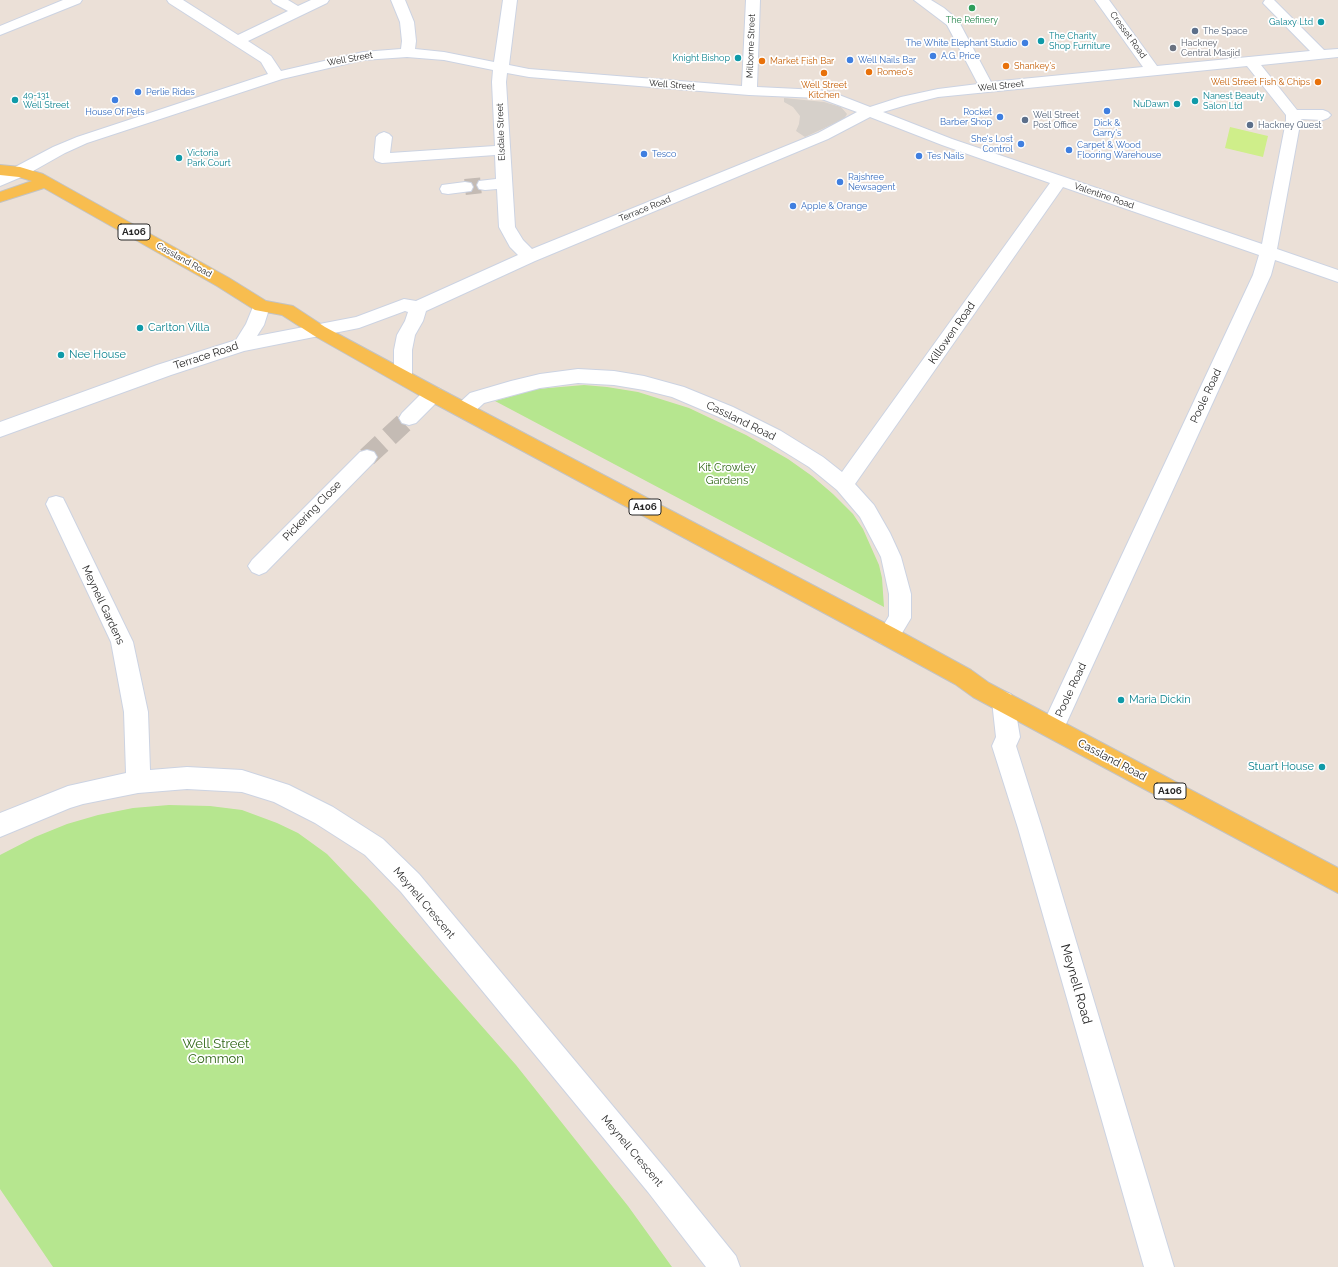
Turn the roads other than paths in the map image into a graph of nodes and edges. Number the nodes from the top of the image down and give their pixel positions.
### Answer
1 (75, 0) edge
2 (174, 0) edge
3 (278, 0) edge
4 (322, 0) edge
5 (398, 0) edge
6 (510, 0) edge
7 (752, 0) edge
8 (921, 0) edge
9 (1102, 0) edge
10 (1270, 3) dead end
11 (297, 11) junction
12 (0, 31) edge
13 (237, 41) junction
14 (407, 53) junction
15 (1338, 53) edge
16 (1321, 54) junction
17 (1250, 62) junction
18 (502, 68) junction
19 (1154, 71) junction
20 (277, 76) junction
21 (987, 87) junction
22 (749, 91) junction
23 (871, 111) junction
24 (1293, 114) junction
25 (1323, 115) dead end
26 (384, 137) dead end
27 (502, 150) junction
28 (0, 170) edge
29 (20, 172) junction
30 (0, 181) edge
31 (1059, 181) junction
32 (46, 182) junction
33 (504, 184) junction
34 (485, 185) tunnel mouth
35 (465, 187) tunnel mouth
36 (448, 189) dead end
37 (0, 197) edge
38 (1268, 252) junction
39 (529, 256) junction
40 (1338, 276) edge
41 (261, 306) junction
42 (418, 307) junction
43 (319, 331) junction
44 (242, 345) junction
45 (403, 376) junction
46 (433, 394) junction
47 (464, 410) junction
48 (409, 418) tunnel mouth
49 (0, 430) edge
50 (367, 457) tunnel mouth
51 (844, 485) junction
52 (56, 504) dead end
53 (258, 566) dead end
54 (888, 636) junction
55 (1003, 700) junction
56 (1053, 728) junction
57 (138, 782) junction
58 (0, 824) edge
59 (1338, 881) edge
60 (726, 1267) edge
61 (1159, 1267) edge

1 - 12 street
2 - 13 street
3 - 11 street
4 - 11 street
5 - 14 street
6 - 18 street, Elsdale Street
7 - 22 street, Milborne Street
8 - 21 street
9 - 19 street, Cresset Road
10 - 16 street
11 - 13 street
13 - 20 street
14 - 18 street, Well Street
14 - 20 street, Well Street
15 - 16 street, Well Street
16 - 17 street, Well Street
17 - 19 street, Well Street
17 - 24 street
18 - 22 street, Well Street
18 - 27 street, Elsdale Street
19 - 21 street, Well Street
20 - 29 street, Well Street
21 - 23 street, Well Street
22 - 23 street, Well Street
23 - 31 street, Valentine Road
23 - 39 street, Terrace Road
24 - 25 street
24 - 38 street, Poole Road
26 - 27 street
27 - 33 street, Elsdale Street
28 - 29 main road, A106
29 - 30 street, Well Street
29 - 32 main road, Cassland Road / A106
31 - 38 street, Valentine Road
31 - 51 street, Killowen Road
32 - 37 main road
32 - 41 main road, Cassland Road / A106
33 - 34 street
33 - 39 street, Elsdale Street
35 - 36 street
38 - 40 street, Valentine Road
38 - 56 street, Poole Road
39 - 42 street, Terrace Road
41 - 43 main road, Cassland Road / A106
41 - 44 street
42 - 43 street, Terrace Road
42 - 45 street
43 - 44 street, Terrace Road
43 - 45 main road, Cassland Road / A106
44 - 49 street, Terrace Road
45 - 46 main road, Cassland Road / A106
46 - 47 main road, Cassland Road / A106
46 - 48 street
47 - 51 street, Cassland Road
47 - 54 main road, Cassland Road / A106
50 - 53 street, Pickering Close
51 - 54 street, Cassland Road
52 - 57 street, Meynell Gardens
54 - 55 main road, Cassland Road / A106
55 - 56 main road, Cassland Road / A106
55 - 61 street, Meynell Road
56 - 59 main road, Cassland Road / A106
57 - 58 street, Meynell Crescent
57 - 60 street, Meynell Crescent

